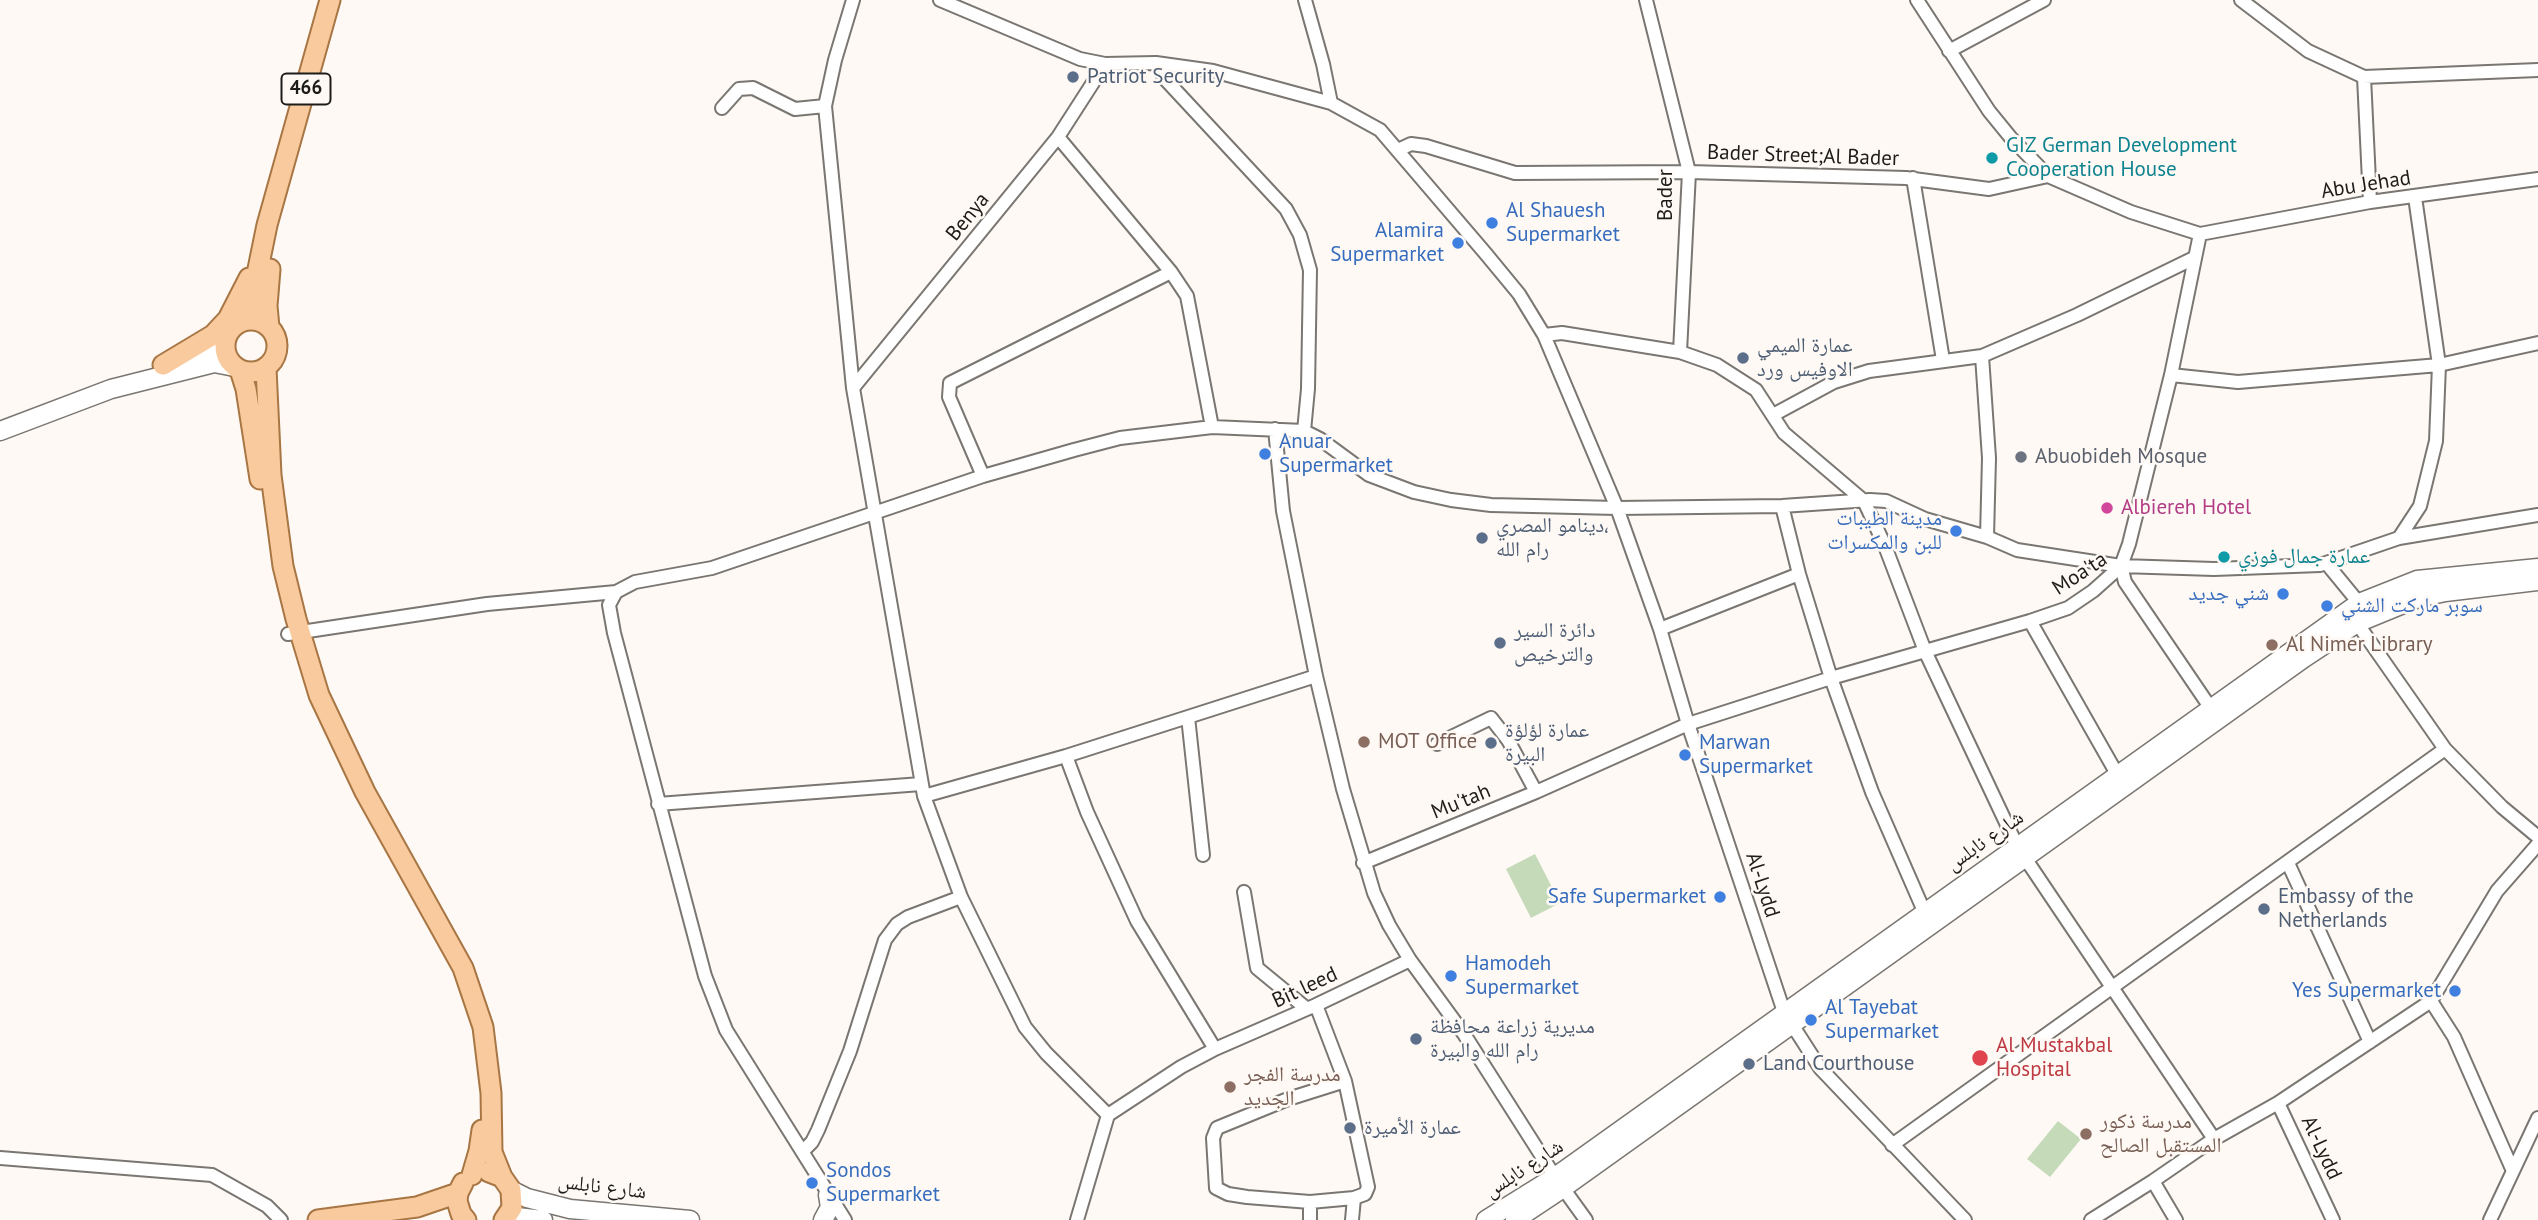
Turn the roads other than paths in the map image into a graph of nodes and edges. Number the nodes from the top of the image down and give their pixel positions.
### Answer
1 (330, 0) edge
2 (853, 0) edge
3 (940, 0) edge
4 (1305, 0) edge
5 (1646, 0) edge
6 (1917, 0) edge
7 (2044, 0) edge
8 (2241, 0) edge
9 (1950, 51) junction
10 (1156, 63) junction
11 (1105, 64) junction
12 (2538, 70) edge
13 (2364, 77) junction
14 (1331, 103) junction
15 (825, 106) junction
16 (722, 108) dead end
17 (1058, 137) junction
18 (1398, 150) junction
19 (1689, 172) junction
20 (2048, 176) junction
21 (281, 178) junction
22 (1913, 178) junction
23 (2538, 179) edge
24 (2415, 197) junction
25 (2370, 202) junction
26 (2200, 234) junction
27 (262, 248) junction
28 (2194, 258) junction
29 (1171, 272) junction
30 (242, 321) junction
31 (269, 327) junction
32 (1544, 335) junction
33 (226, 338) junction
34 (2538, 343) edge
35 (1680, 352) junction
36 (1982, 356) junction
37 (1943, 360) junction
38 (163, 365) junction
39 (2440, 365) junction
40 (237, 368) junction
41 (266, 368) junction
42 (2171, 374) junction
43 (853, 388) junction
44 (1773, 415) junction
45 (0, 420) edge
46 (1212, 427) junction
47 (1275, 429) junction
48 (0, 431) edge
49 (1304, 431) junction
50 (982, 476) junction
51 (1864, 501) junction
52 (1782, 506) junction
53 (1617, 508) junction
54 (875, 513) junction
55 (2538, 516) edge
56 (1987, 537) junction
57 (2399, 538) junction
58 (2327, 564) junction
59 (2121, 566) junction
60 (2538, 568) edge
61 (1799, 574) junction
62 (2538, 581) edge
63 (616, 592) junction
64 (2359, 603) junction
65 (2030, 621) junction
66 (2357, 623) junction
67 (1660, 629) junction
68 (294, 633) junction
69 (1925, 651) junction
70 (1316, 676) junction
71 (1831, 678) junction
72 (2214, 714) junction
73 (1188, 717) junction
74 (1688, 724) junction
75 (1437, 744) dead end
76 (2445, 748) junction
77 (1066, 756) junction
78 (2117, 774) junction
79 (922, 790) junction
80 (1536, 792) junction
81 (658, 804) junction
82 (2538, 836) edge
83 (2538, 844) edge
84 (2021, 853) junction
85 (1203, 855) dead end
86 (1363, 863) junction
87 (2288, 863) junction
88 (1244, 892) dead end
89 (961, 897) junction
90 (1928, 918) junction
91 (1410, 960) junction
92 (2111, 988) junction
93 (2431, 1001) junction
94 (1312, 1007) junction
95 (1788, 1019) junction
96 (2370, 1042) junction
97 (1215, 1049) junction
98 (1345, 1081) junction
99 (2278, 1103) junction
100 (1108, 1115) junction
101 (2538, 1118) edge
102 (2214, 1139) junction
103 (1892, 1145) junction
104 (803, 1151) junction
105 (0, 1157) edge
106 (2513, 1171) junction
107 (472, 1175) junction
108 (2153, 1181) junction
109 (1559, 1183) junction
110 (506, 1184) junction
111 (458, 1194) junction
112 (828, 1195) junction
113 (1354, 1198) junction
114 (1310, 1202) junction
115 (418, 1207) junction
116 (506, 1218) edge
117 (281, 1220) edge
118 (318, 1220) edge
119 (466, 1220) edge
120 (543, 1220) edge
121 (690, 1220) edge
122 (823, 1220) edge
123 (845, 1220) edge
124 (1077, 1220) edge
125 (1310, 1220) edge
126 (1352, 1220) edge
127 (1486, 1220) edge
128 (1515, 1220) edge
129 (1586, 1220) edge
130 (1965, 1220) edge
131 (2091, 1220) edge
132 (2176, 1220) edge
133 (2333, 1220) edge
134 (2490, 1220) edge

1 - 21 main road, 466
2 - 15 street
3 - 11 street, Al-Lydd
4 - 14 street
5 - 19 street, Bader
6 - 9 street
7 - 9 street
8 - 13 street
9 - 20 street
10 - 11 street, Al-Lydd
10 - 14 street, Al-Lydd
10 - 49 street
11 - 17 street, Benya
12 - 13 street
13 - 25 street
14 - 18 street, Al-Lydd
15 - 16 street
15 - 43 street
17 - 29 street
17 - 43 street, Benya
18 - 19 street, Bader Street;Al Bader
18 - 32 street, Al-Lydd
19 - 22 street, Bader Street;Al Bader
19 - 35 street, Bader
20 - 22 street, Bader Street;Al Bader
20 - 26 street
21 - 27 main road, 466
21 - 31 main road, 466
22 - 37 street
23 - 24 street, Abu Jehad
24 - 25 street, Abu Jehad
24 - 39 street
25 - 26 street, Abu Jehad
26 - 28 street
27 - 30 main road, 466
27 - 38 main road
28 - 36 street
28 - 42 street
29 - 46 street
29 - 50 street
30 - 31 main road
30 - 33 main road, 466
31 - 41 main road, 466
32 - 35 street
32 - 53 street, Al-Lydd
33 - 38 main road
33 - 40 main road
34 - 39 street
35 - 44 street
36 - 37 street
36 - 56 street
37 - 44 street
38 - 45 main road
39 - 42 street
39 - 57 street
40 - 41 main road
40 - 48 main road
40 - 68 main road
41 - 68 main road
42 - 59 street
43 - 54 street
44 - 51 street
46 - 47 street
46 - 50 street
47 - 49 street
47 - 70 street
49 - 53 street
50 - 54 street
51 - 52 street
51 - 56 street
51 - 69 street
52 - 53 street
52 - 61 street
53 - 67 street, Al-Lydd
54 - 63 street
54 - 79 street
55 - 57 street
56 - 59 street
57 - 58 street
58 - 59 street
58 - 64 street
59 - 65 street, Moa'ta
59 - 72 street, Moa'ta
60 - 64 main road, شارع نابلس
61 - 67 street
61 - 71 street
62 - 66 main road, شارع نابلس
63 - 68 street
63 - 81 street
64 - 66 street
64 - 72 main road, شارع نابلس
65 - 69 street, Moa'ta
65 - 78 street
66 - 72 main road, شارع نابلس
66 - 76 street
67 - 74 street, Al-Lydd
68 - 107 main road
68 - 110 main road
69 - 71 street, Moa'ta
69 - 84 street
70 - 73 street
70 - 86 street
71 - 74 street, Mu'tah
71 - 90 street
72 - 78 main road, شارع نابلس
72 - 84 main road, شارع نابلس
73 - 77 street
73 - 85 street
74 - 80 street, Mu'tah
74 - 95 street, Al-Lydd
75 - 80 street
76 - 82 street
76 - 87 street
77 - 79 street
77 - 97 street
78 - 84 main road, شارع نابلس
79 - 81 street
79 - 89 street
80 - 86 street, Mu'tah
81 - 104 street
83 - 93 street
84 - 90 main road, شارع نابلس
84 - 92 street
86 - 91 street
87 - 92 street
87 - 96 street
88 - 94 street
89 - 100 street
89 - 104 street
90 - 95 main road, شارع نابلس
91 - 94 street, Bit leed
91 - 109 street
92 - 102 street
92 - 103 street
93 - 96 street
93 - 106 street
94 - 97 street, Bit leed
94 - 98 street
95 - 103 street, Al-Lydd
95 - 109 main road, شارع نابلس
96 - 99 street
97 - 100 street, Bit leed
98 - 113 street
98 - 114 street
99 - 102 street, Al-Lydd
99 - 133 street, Al-Lydd
100 - 124 street
101 - 106 street
102 - 108 street, Al-Lydd
103 - 130 street, Al-Lydd
104 - 112 street
105 - 117 street
106 - 134 street
107 - 110 main road
107 - 111 main road
108 - 131 street, Al-Lydd
108 - 132 street
109 - 127 main road, شارع نابلس
109 - 128 main road, شارع نابلس
109 - 129 street
110 - 116 main road
110 - 121 main road, شارع نابلس
111 - 115 main road
111 - 119 main road
112 - 122 main road
112 - 123 street
113 - 114 street
113 - 126 street
114 - 125 street
115 - 118 main road
115 - 119 main road
116 - 120 main road, شارع نابلس

